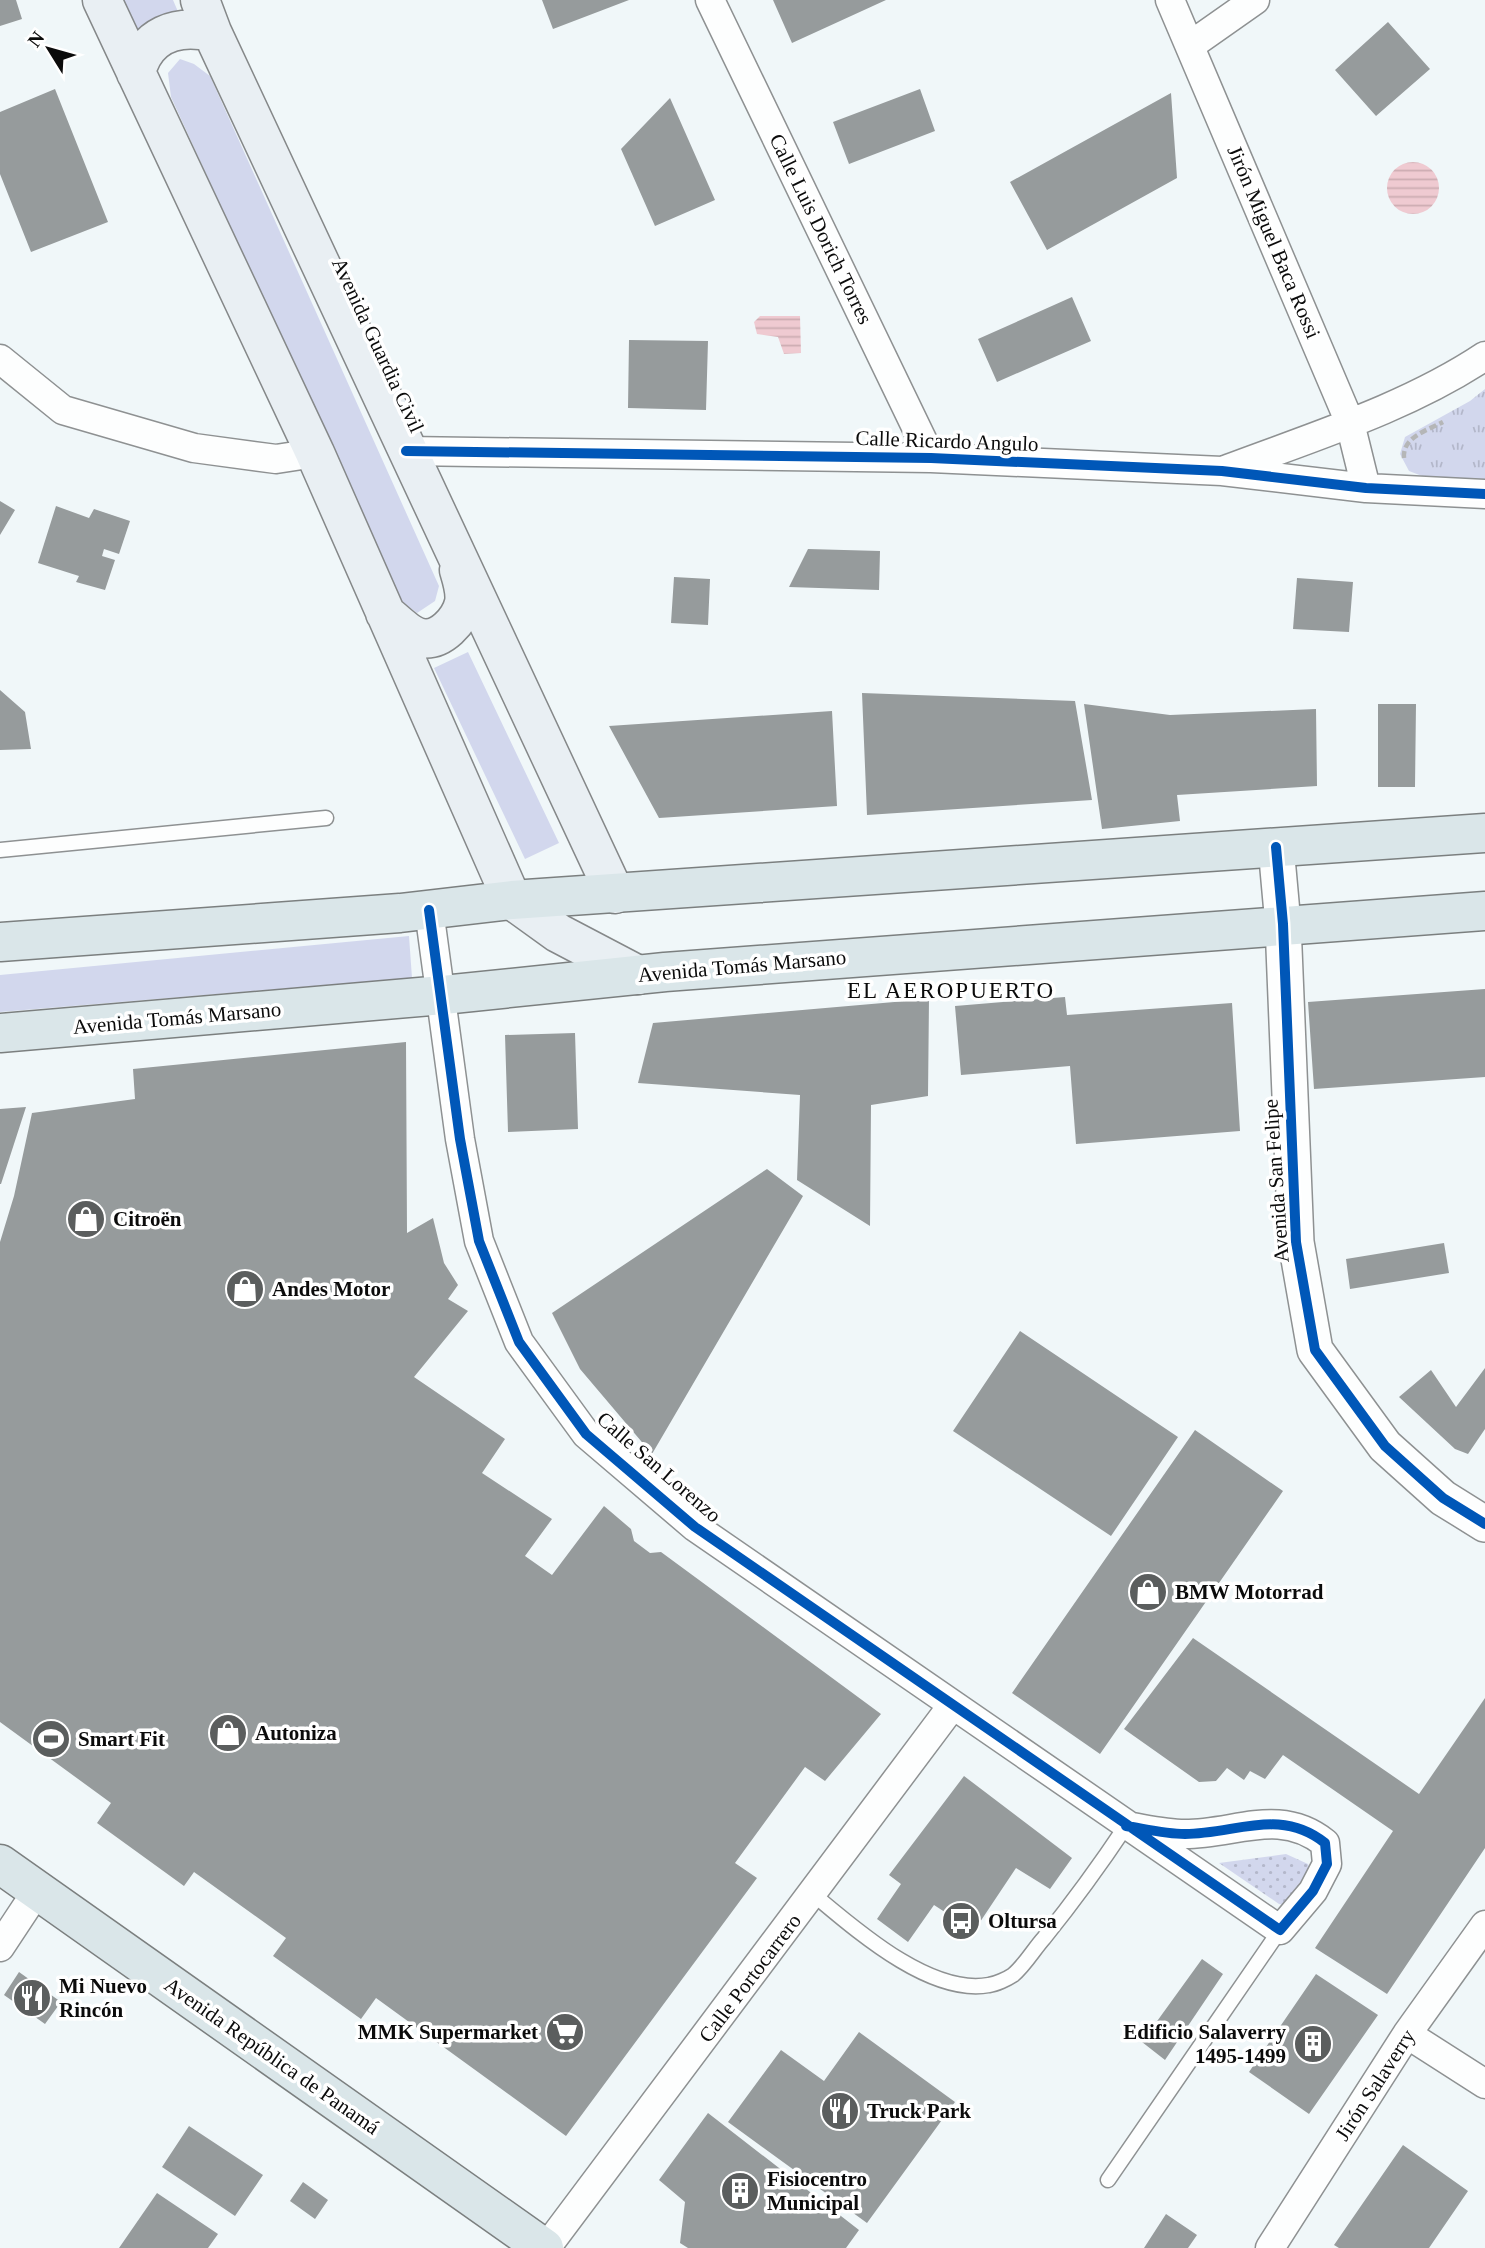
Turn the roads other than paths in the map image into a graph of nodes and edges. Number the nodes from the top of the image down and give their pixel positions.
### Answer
1 (102, 0) edge
2 (710, 0) edge
3 (1170, 0) edge
4 (1255, 0) edge
5 (206, 16) edge
6 (1191, 45) junction
7 (136, 73) junction
8 (1485, 356) edge
9 (0, 359) edge
10 (1350, 423) junction
11 (406, 451) junction
12 (315, 453) junction
13 (931, 458) junction
14 (1222, 471) junction
15 (1366, 488) junction
16 (1485, 494) edge
17 (457, 560) junction
18 (385, 613) junction
19 (326, 818) dead end
20 (1485, 834) edge
21 (1276, 847) junction
22 (0, 850) edge
23 (615, 894) junction
24 (512, 900) junction
25 (429, 910) junction
26 (1485, 911) edge
27 (1283, 924) junction
28 (0, 943) edge
29 (638, 975) junction
30 (443, 995) junction
31 (0, 1033) edge
32 (1485, 1524) edge
33 (952, 1706) junction
34 (1126, 1826) junction
35 (0, 1864) edge
36 (37, 1891) junction
37 (813, 1894) junction
38 (1485, 1925) edge
39 (1280, 1930) junction
40 (0, 1947) edge
41 (1407, 2034) junction
42 (1485, 2084) edge
43 (1108, 2180) dead end
44 (545, 2248) edge
45 (1270, 2248) edge

1 - 7 main road
2 - 13 street, Calle Luis Dorich Torres
3 - 6 street, Jirón Miguel Baca Rossi
4 - 6 street
5 - 7 main road
5 - 11 main road, Avenida Guardia Civil
6 - 10 street, Jirón Miguel Baca Rossi
7 - 12 main road
8 - 10 street
9 - 12 street
10 - 14 street
10 - 15 street, Jirón Miguel Baca Rossi
11 - 13 street, Calle Ricardo Angulo
11 - 17 main road, Avenida Guardia Civil
12 - 18 main road
13 - 14 street, Calle Ricardo Angulo
14 - 15 street, Calle Ricardo Angulo
15 - 16 street, Calle Ricardo Angulo
17 - 18 main road
17 - 23 main road, Avenida Guardia Civil
18 - 24 main road
19 - 22 lane
20 - 21 main road
21 - 23 main road
21 - 27 street, Avenida San Felipe
23 - 24 main road
24 - 25 main road
24 - 29 main road
25 - 28 main road
25 - 30 street, Calle San Lorenzo
26 - 27 main road, Avenida Tomás Marsano
27 - 29 main road, Avenida Tomás Marsano
27 - 32 street, Avenida San Felipe
29 - 30 main road, Avenida Tomás Marsano
30 - 31 main road, Avenida Tomás Marsano
30 - 33 street, Calle San Lorenzo
33 - 34 street, Calle San Lorenzo
33 - 37 street, Calle Portocarrero
34 - 37 lane
34 - 39 street, Calle San Lorenzo
34 - 39 street, Calle San Lorenzo
35 - 36 main road, Avenida República de Panamá
36 - 40 street
36 - 44 main road, Avenida República de Panamá
37 - 44 street, Calle Portocarrero
38 - 41 street, Jirón Salaverry
39 - 43 lane
41 - 42 street
41 - 45 street, Jirón Salaverry

